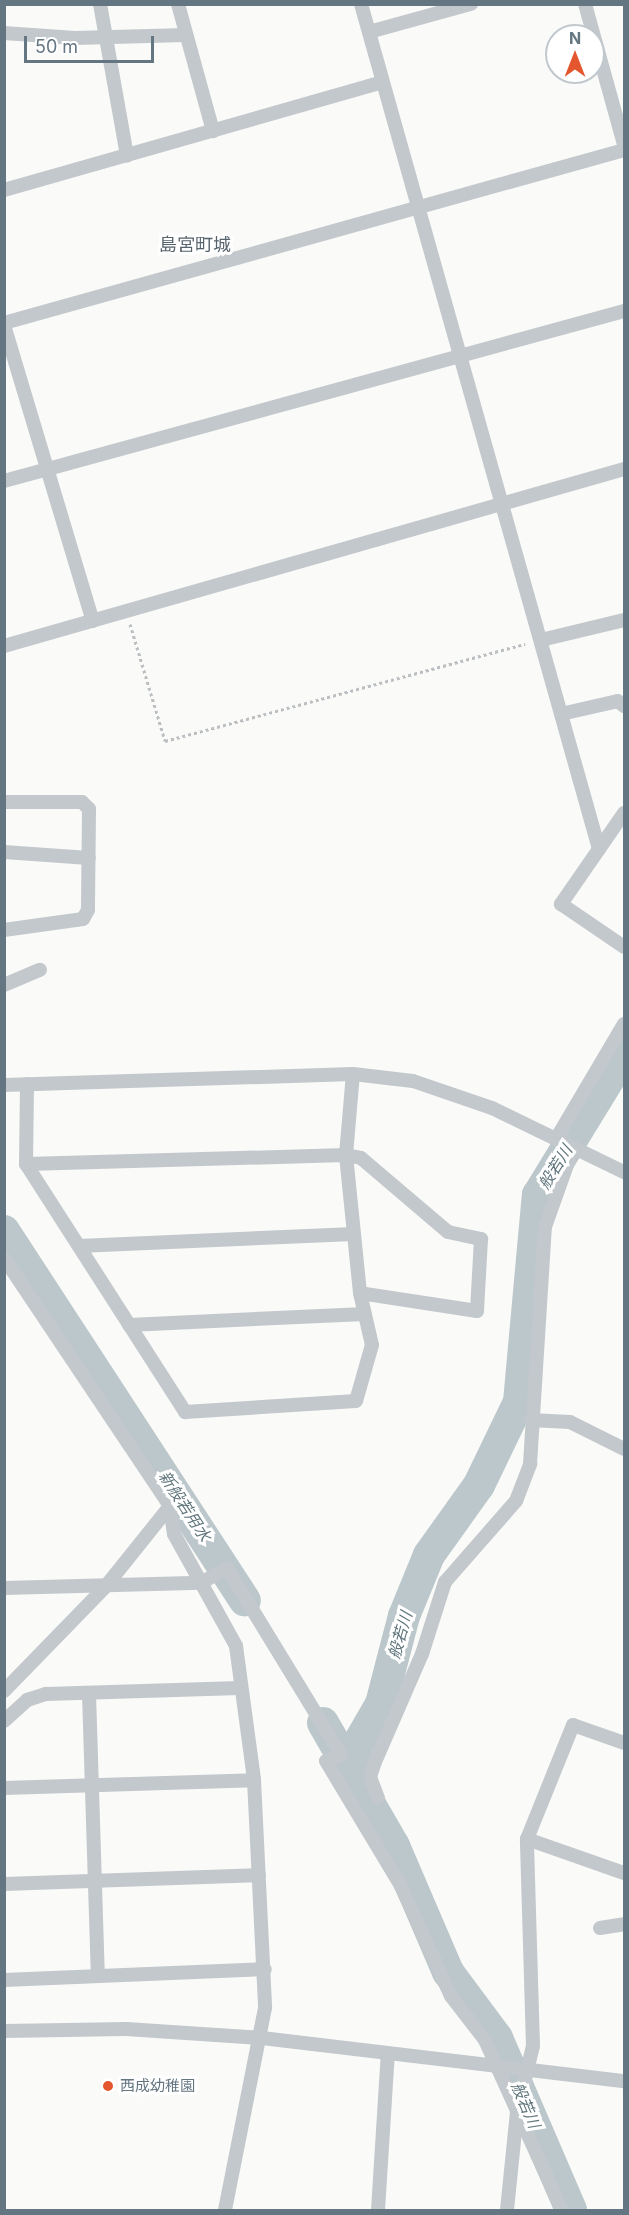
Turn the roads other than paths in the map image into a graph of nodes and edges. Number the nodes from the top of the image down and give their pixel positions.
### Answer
1 (100, 4) edge
2 (178, 4) edge
3 (361, 4) edge
4 (471, 4) edge
5 (585, 4) edge
6 (369, 32) junction
7 (4, 33) edge
8 (186, 35) junction
9 (108, 37) junction
10 (382, 82) junction
11 (213, 131) junction
12 (624, 145) edge
13 (624, 150) edge
14 (127, 156) junction
15 (4, 190) edge
16 (417, 208) junction
17 (624, 311) edge
18 (4, 324) edge
19 (460, 357) junction
20 (48, 469) junction
21 (624, 469) edge
22 (4, 481) edge
23 (504, 503) junction
24 (624, 620) edge
25 (93, 621) junction
26 (541, 640) junction
27 (4, 646) edge
28 (624, 706) edge
29 (561, 714) junction
30 (4, 802) edge
31 (624, 813) edge
32 (613, 829) junction
33 (624, 838) edge
34 (599, 849) junction
35 (4, 852) edge
36 (89, 858) junction
37 (4, 930) edge
38 (624, 947) edge
39 (40, 969) dead end
40 (4, 985) edge
41 (624, 1024) edge
42 (353, 1074) junction
43 (27, 1084) junction
44 (4, 1085) edge
45 (556, 1139) junction
46 (573, 1148) junction
47 (345, 1155) junction
48 (26, 1164) junction
49 (624, 1172) edge
50 (354, 1234) junction
51 (79, 1246) junction
52 (4, 1258) edge
53 (360, 1293) junction
54 (365, 1314) junction
55 (129, 1325) junction
56 (530, 1420) junction
57 (624, 1449) edge
58 (170, 1506) junction
59 (201, 1583) junction
60 (106, 1586) junction
61 (4, 1588) edge
62 (240, 1688) junction
63 (4, 1691) edge
64 (89, 1694) junction
65 (4, 1721) edge
66 (624, 1743) edge
67 (254, 1780) junction
68 (4, 1788) edge
69 (93, 1788) junction
70 (378, 1798) dead end
71 (527, 1839) junction
72 (624, 1873) edge
73 (259, 1875) junction
74 (93, 1882) junction
75 (4, 1884) edge
76 (624, 1924) edge
77 (600, 1928) dead end
78 (265, 1969) junction
79 (98, 1974) junction
80 (4, 1980) edge
81 (4, 2031) edge
82 (262, 2038) junction
83 (388, 2053) junction
84 (499, 2068) junction
85 (522, 2073) junction
86 (624, 2081) edge
87 (517, 2114) junction
88 (225, 2211) edge
89 (378, 2211) edge
90 (507, 2211) edge
91 (562, 2211) edge

1 - 9 street
2 - 8 street
3 - 6 street
4 - 6 street
5 - 12 street
6 - 10 street
7 - 9 street
8 - 9 street
8 - 11 street
9 - 14 street
10 - 11 street
10 - 16 street
11 - 14 street
13 - 16 street
14 - 15 street
16 - 18 street
16 - 19 street
17 - 19 street
18 - 20 street
19 - 20 street
19 - 23 street
20 - 22 street
20 - 25 street
21 - 23 street
23 - 25 street
23 - 26 street
24 - 26 street
25 - 27 street
26 - 29 street
28 - 29 street
29 - 34 street
30 - 36 street
31 - 32 street
32 - 33 street
32 - 34 street
34 - 38 street
35 - 36 street
36 - 37 street
39 - 40 street
41 - 45 street
42 - 43 street
42 - 45 street
42 - 47 street
43 - 44 street
43 - 48 street
45 - 46 street
46 - 49 street
46 - 56 street
47 - 48 street
47 - 50 street
47 - 53 street
48 - 51 street
50 - 51 street
50 - 53 street
51 - 55 street
52 - 58 street
53 - 54 street
54 - 55 street
54 - 55 street
56 - 57 street
56 - 70 street
58 - 59 street
58 - 60 street
59 - 60 street
59 - 62 street
59 - 84 street
60 - 61 street
60 - 63 street
62 - 64 street
62 - 67 street
64 - 65 street
64 - 69 street
66 - 71 street
67 - 69 street
67 - 73 street
68 - 69 street
69 - 74 street
71 - 72 street
71 - 85 street
73 - 74 street
73 - 78 street
74 - 75 street
74 - 79 street
76 - 77 street
78 - 79 street
78 - 82 street
79 - 80 street
81 - 82 street
82 - 83 street
82 - 88 street
83 - 84 street
83 - 89 street
84 - 85 street
84 - 87 street
85 - 86 street
85 - 87 street
87 - 90 street
87 - 91 street

